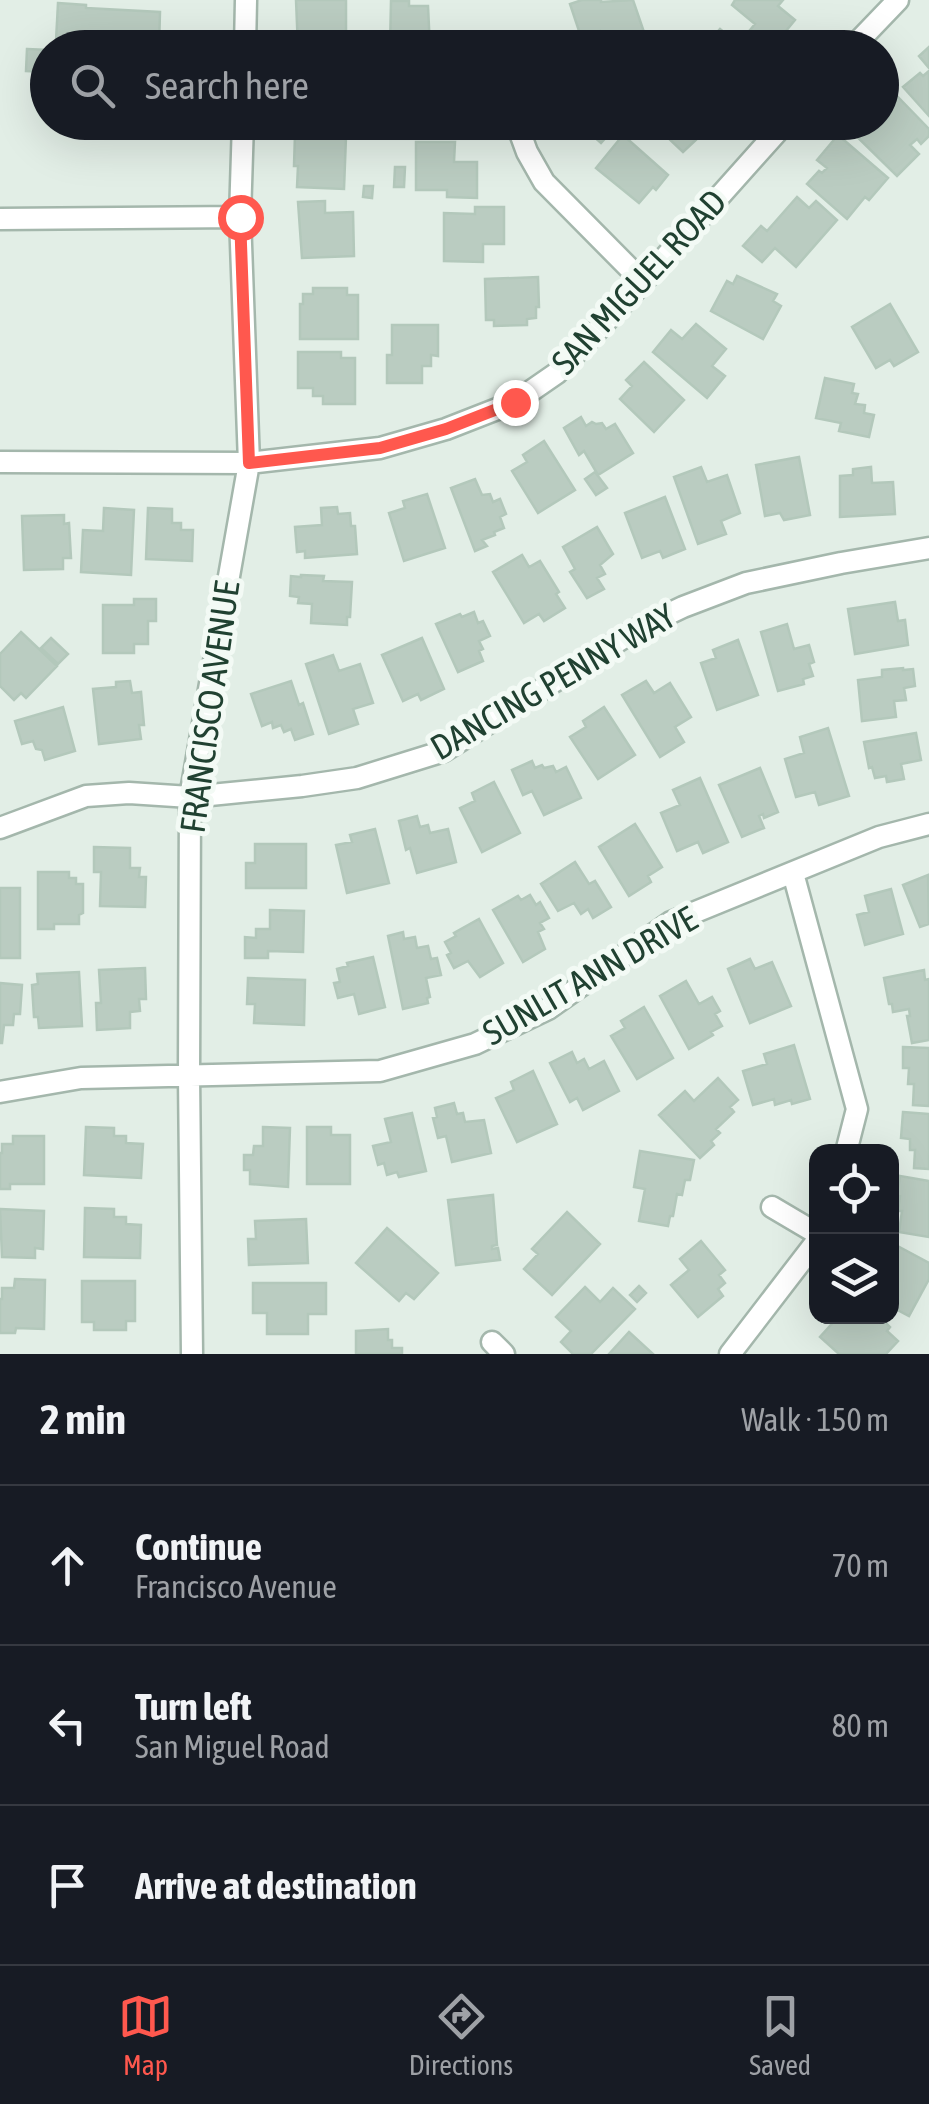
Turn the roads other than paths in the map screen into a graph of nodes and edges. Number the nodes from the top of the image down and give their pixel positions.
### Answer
1 (246, 0) edge
2 (898, 0) edge
3 (245, 30) edge
4 (869, 30) edge
5 (242, 140) edge
6 (523, 140) edge
7 (770, 140) edge
8 (240, 217) junction
9 (0, 219) edge
10 (644, 282) junction
11 (0, 462) edge
12 (249, 463) junction
13 (929, 548) edge
14 (190, 797) junction
15 (929, 824) edge
16 (0, 828) edge
17 (793, 873) junction
18 (189, 1076) junction
19 (0, 1092) edge
20 (848, 1144) edge
21 (772, 1207) dead end
22 (809, 1228) edge
23 (809, 1251) edge
24 (192, 1354) edge
25 (730, 1354) edge

1 - 3 street
2 - 4 street
5 - 8 street, FRANCISCO AVENUE
6 - 10 street
7 - 10 street, SAN MIGUEL ROAD
8 - 9 street
8 - 12 street, FRANCISCO AVENUE
10 - 12 street, SAN MIGUEL ROAD
11 - 12 street, SAN MIGUEL ROAD
12 - 14 street, FRANCISCO AVENUE
13 - 14 street, DANCING PENNY WAY
14 - 16 street, DANCING PENNY WAY
14 - 18 street, FRANCISCO AVENUE
15 - 17 street, SUNLIT ANN DRIVE
17 - 18 street, SUNLIT ANN DRIVE
17 - 20 street
18 - 19 street, SUNLIT ANN DRIVE
18 - 24 street, FRANCISCO AVENUE
21 - 22 street
23 - 25 street

